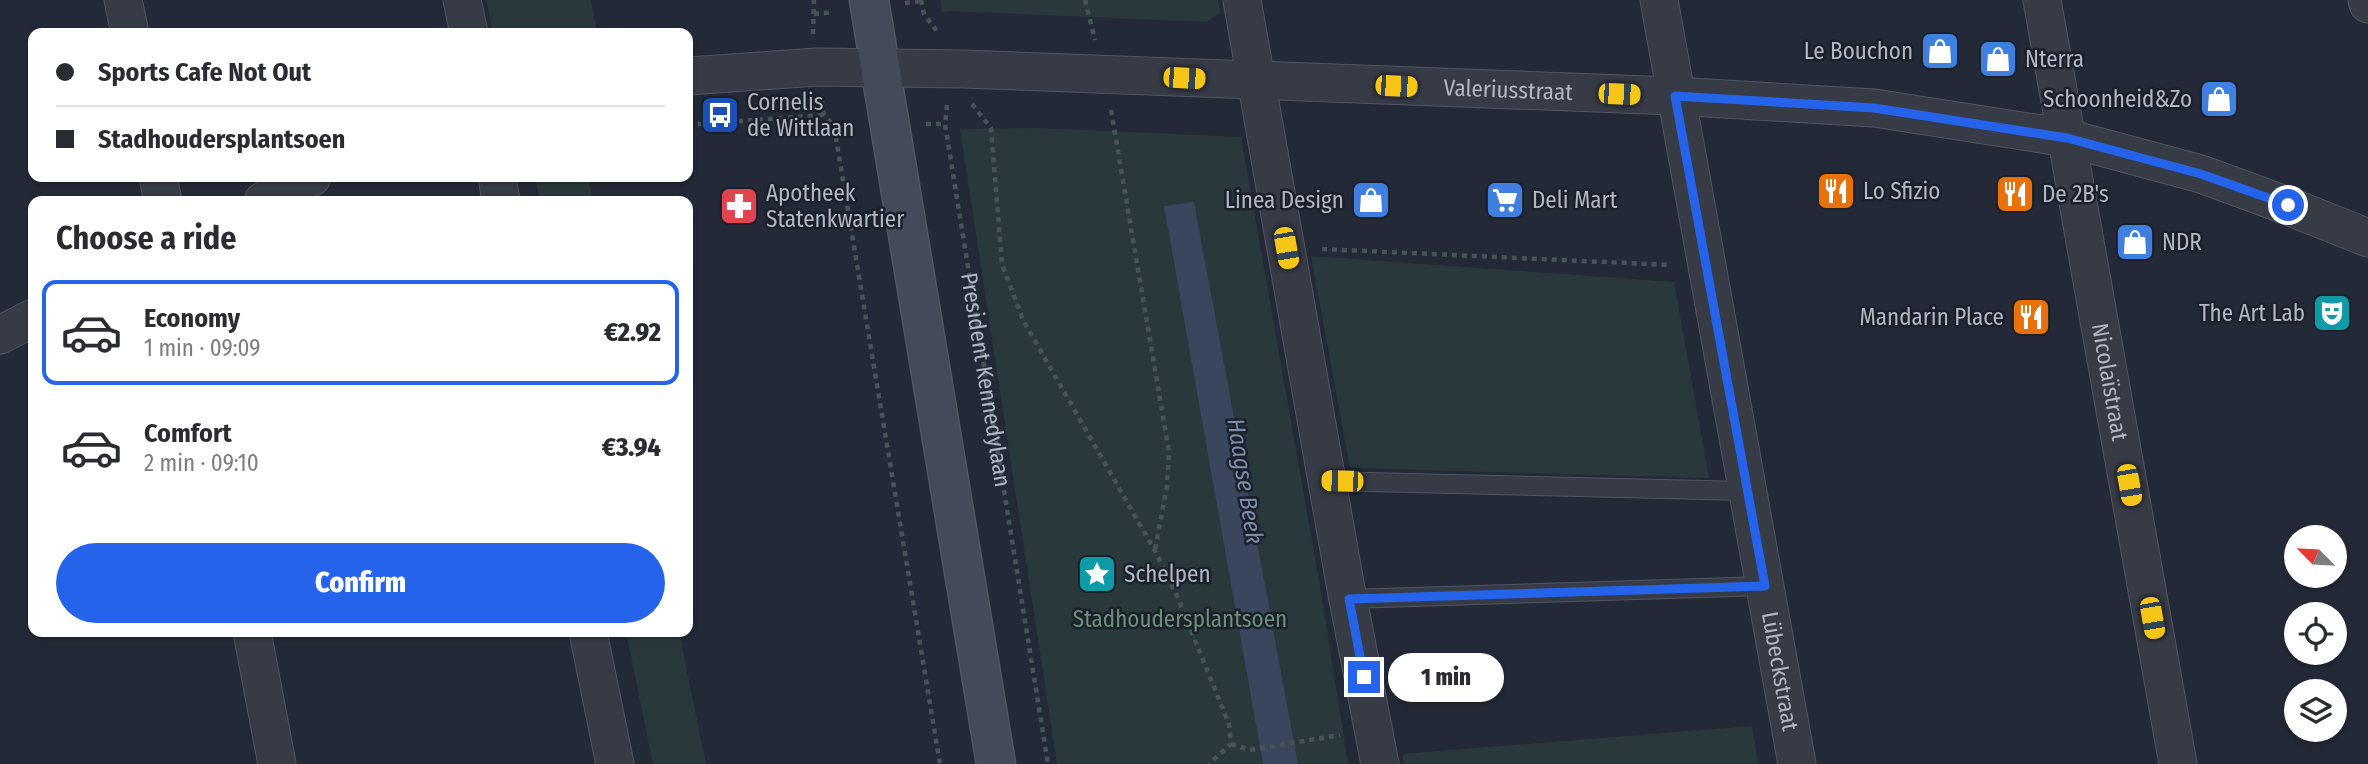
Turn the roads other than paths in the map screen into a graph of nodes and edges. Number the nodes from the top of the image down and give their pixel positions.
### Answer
1 (123, 0) edge
2 (462, 0) edge
3 (869, 0) edge
4 (1242, 0) edge
5 (1659, 0) edge
6 (2042, 0) edge
7 (129, 28) edge
8 (468, 28) edge
9 (880, 69) junction
10 (693, 76) edge
11 (1256, 81) junction
12 (1675, 96) junction
13 (2067, 138) junction
14 (302, 182) edge
15 (273, 196) edge
16 (2368, 238) edge
17 (28, 321) edge
18 (0, 335) edge
19 (1327, 481) junction
20 (1747, 491) junction
21 (1765, 586) junction
22 (1349, 599) junction
23 (252, 637) edge
24 (589, 637) edge
25 (277, 764) edge
26 (615, 764) edge
27 (996, 764) edge
28 (1380, 764) edge
29 (1797, 764) edge
30 (2178, 764) edge

1 - 7 street
2 - 8 street
3 - 9 main road
4 - 11 street
5 - 12 street, Lübeckstraat
6 - 13 street, Nicolaïstraat
9 - 10 street, Valeriusstraat
9 - 11 street, Valeriusstraat
9 - 27 main road
11 - 12 street, Valeriusstraat
11 - 19 street
12 - 13 street, Valeriusstraat
12 - 20 street, Lübeckstraat
13 - 16 street, Valeriusstraat
13 - 30 street, Nicolaïstraat
14 - 15 street
17 - 18 street
19 - 20 lane
19 - 22 street
20 - 21 street, Lübeckstraat
21 - 22 lane
21 - 29 street, Lübeckstraat
22 - 28 street
23 - 25 street
24 - 26 street

